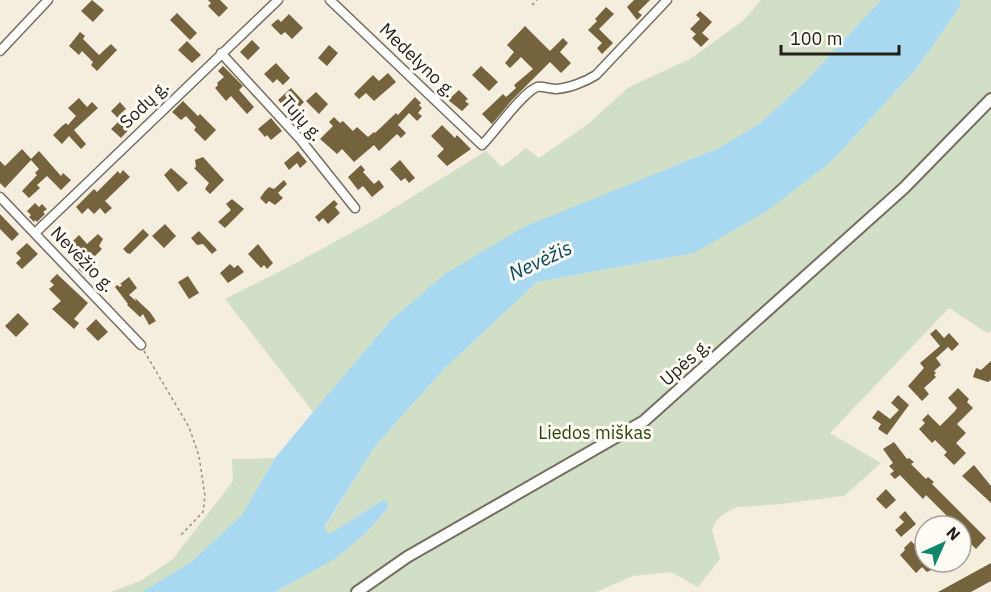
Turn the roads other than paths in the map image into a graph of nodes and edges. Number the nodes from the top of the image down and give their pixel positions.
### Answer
1 (48, 0) edge
2 (278, 0) edge
3 (330, 0) edge
4 (667, 0) edge
5 (0, 51) edge
6 (221, 53) junction
7 (991, 99) edge
8 (0, 197) edge
9 (355, 208) dead end
10 (35, 233) junction
11 (141, 345) road end
12 (357, 592) edge

1 - 5 street
2 - 6 street, Sodų g.
3 - 4 street, Medelyno g.
6 - 9 street, Tujų g.
6 - 10 street, Sodų g.
7 - 12 main road, Upės g.
8 - 10 street, Nevėžio g.
10 - 11 street, Nevėžio g.

